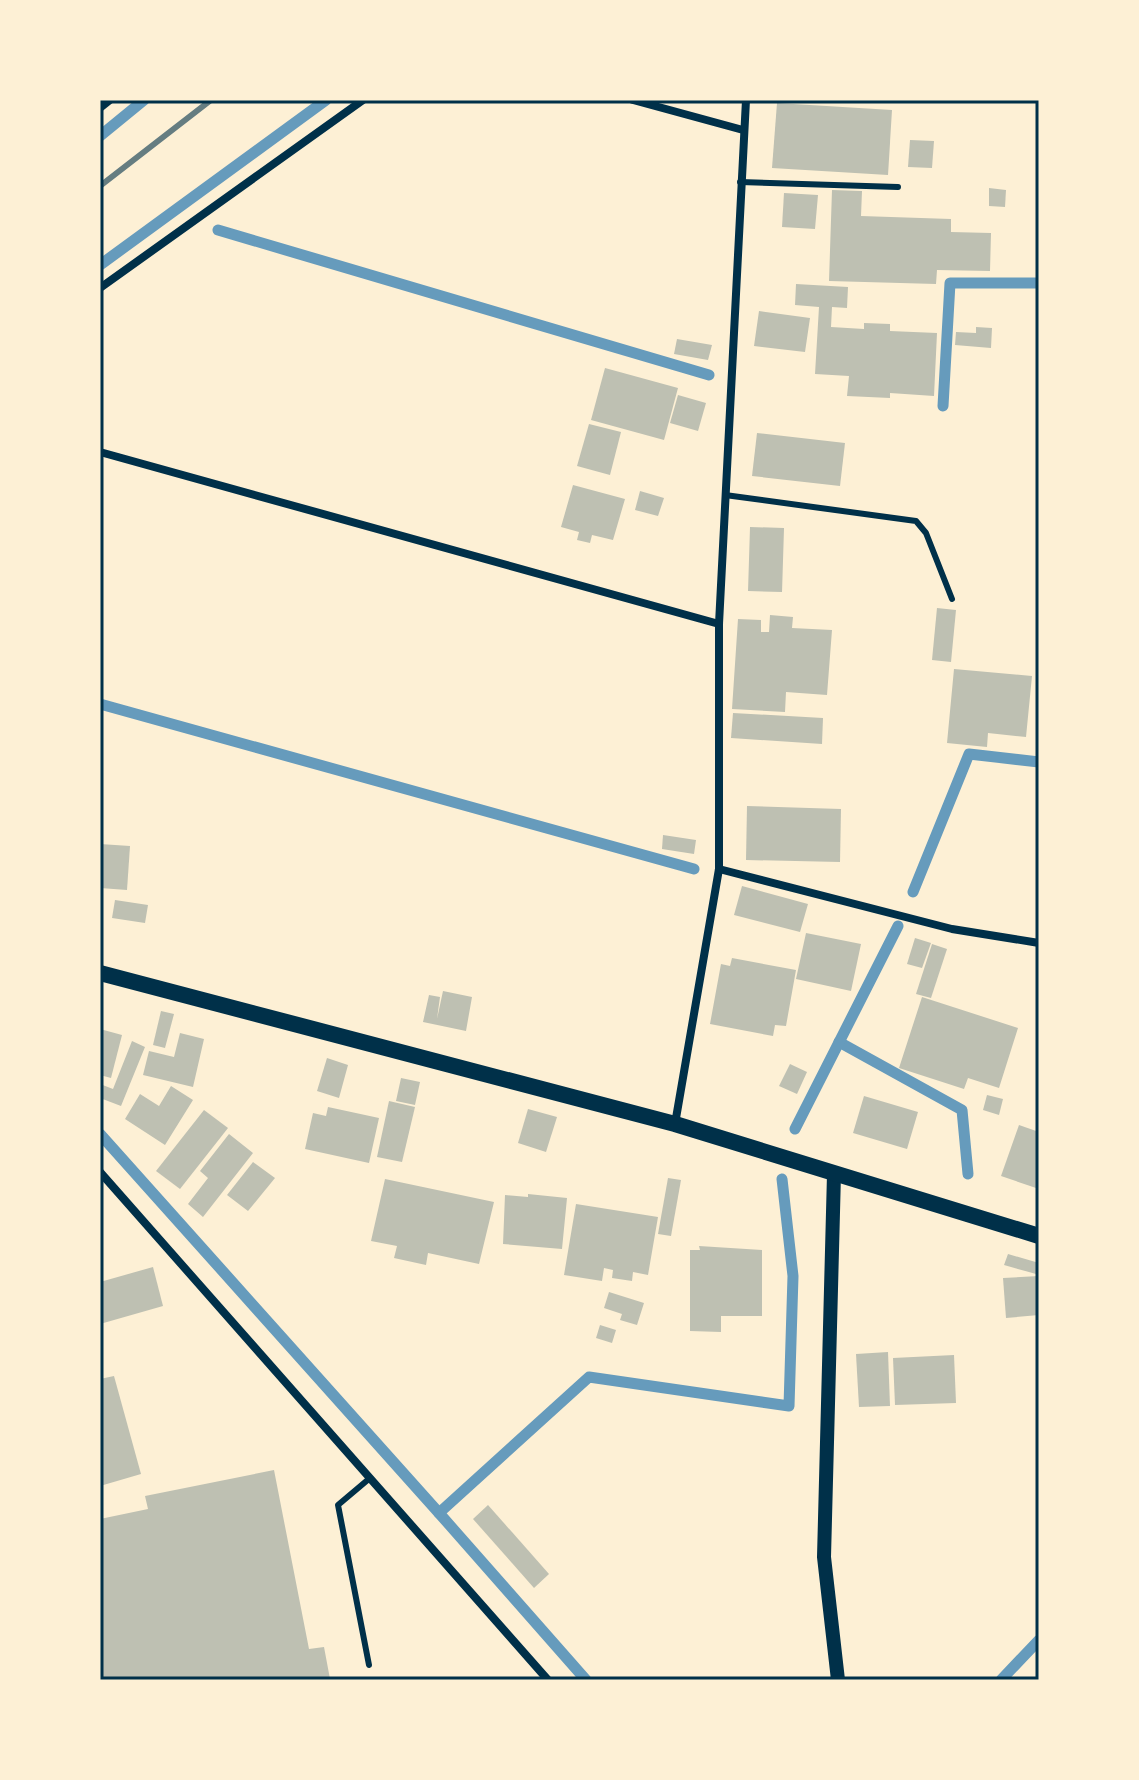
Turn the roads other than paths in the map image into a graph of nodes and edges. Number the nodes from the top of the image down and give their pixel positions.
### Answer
1 (110, 100) edge
2 (363, 100) edge
3 (633, 100) edge
4 (746, 100) edge
5 (100, 108) edge
6 (743, 130) junction
7 (740, 182) junction
8 (898, 187) dead end
9 (100, 288) edge
10 (100, 452) edge
11 (725, 495) junction
12 (952, 599) dead end
13 (719, 624) junction
14 (719, 869) junction
15 (1039, 943) edge
16 (100, 973) edge
17 (675, 1124) junction
18 (100, 1172) edge
19 (834, 1174) junction
20 (1039, 1236) edge
21 (370, 1478) junction
22 (369, 1665) dead end
23 (548, 1680) edge
24 (838, 1680) edge

1 - 5 street
2 - 9 street
3 - 6 street
4 - 6 street
6 - 7 street
7 - 8 lane
7 - 11 street
10 - 13 street
11 - 12 lane
11 - 13 street
13 - 14 street
14 - 15 street
14 - 17 street
16 - 17 main road
17 - 19 main road
18 - 21 street
19 - 20 main road
19 - 24 street
21 - 22 lane
21 - 23 street

